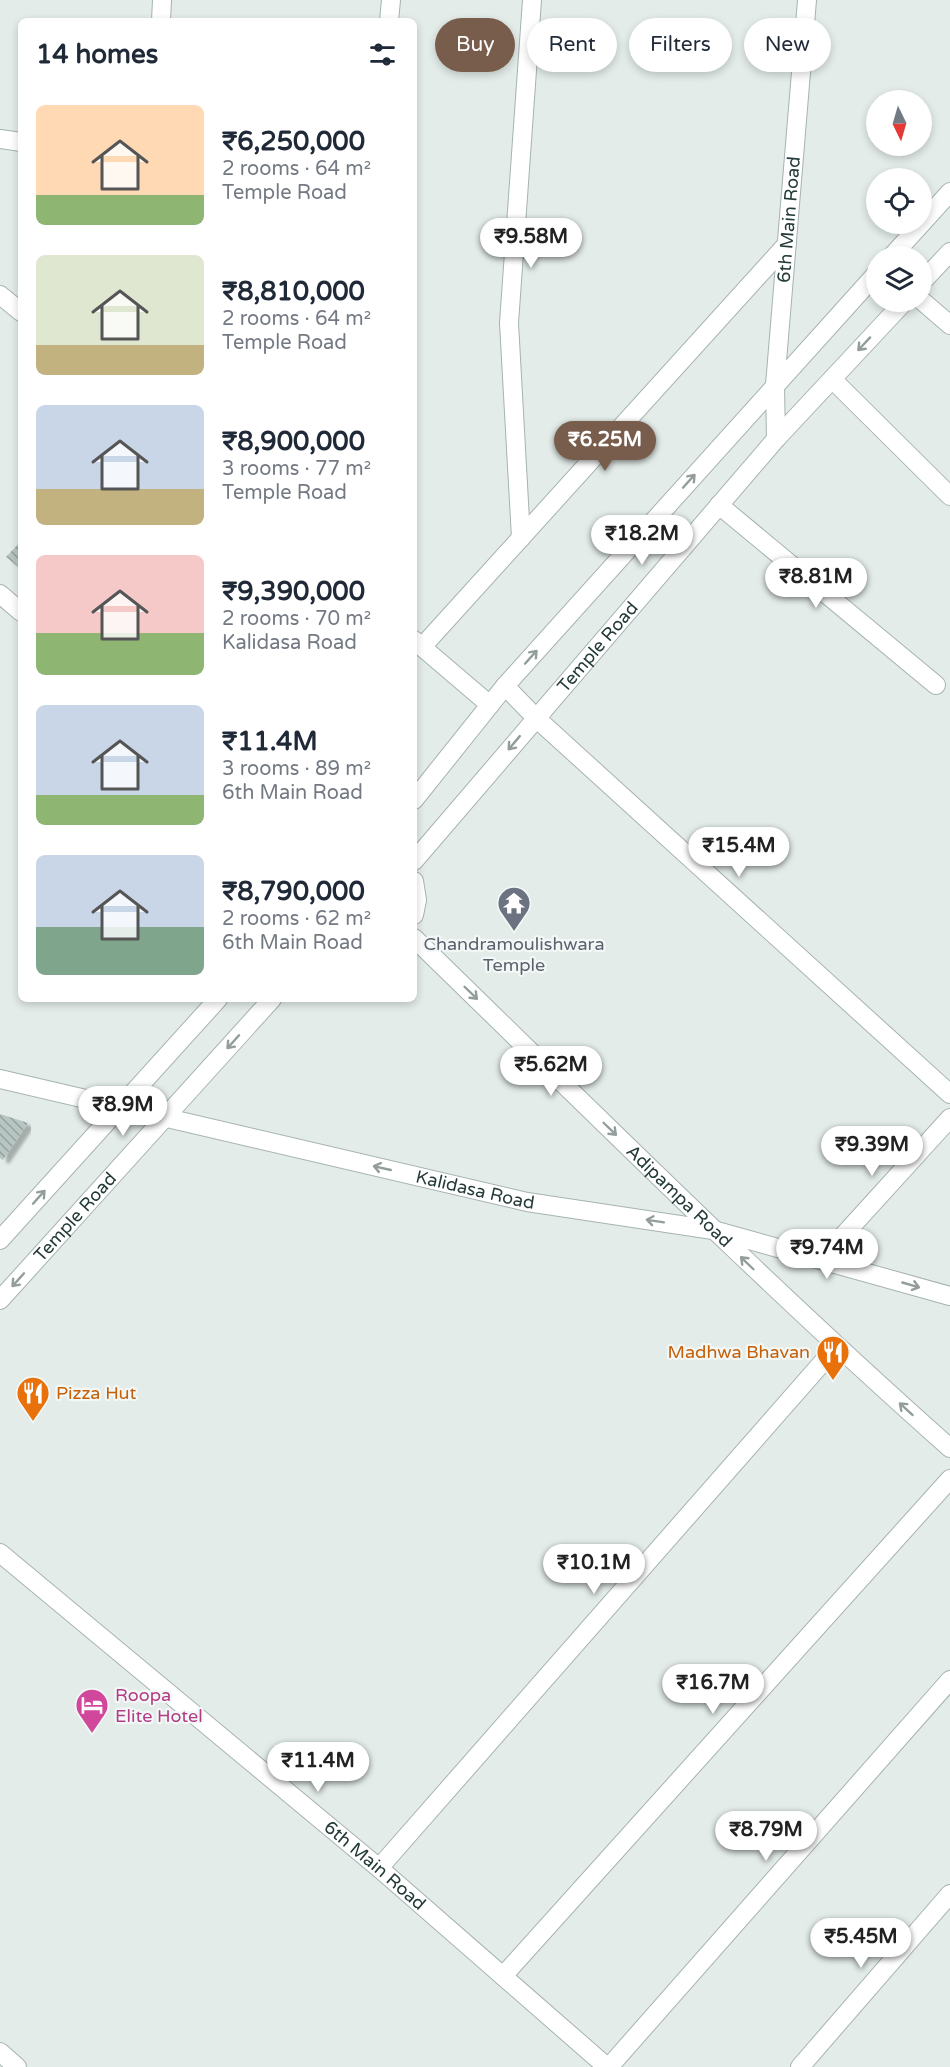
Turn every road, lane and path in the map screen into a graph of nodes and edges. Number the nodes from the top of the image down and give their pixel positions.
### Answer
1 (162, 0) edge
2 (391, 0) edge
3 (532, 0) edge
4 (807, 0) edge
5 (161, 18) edge
6 (389, 18) edge
7 (0, 139) edge
8 (18, 142) edge
9 (950, 192) edge
10 (787, 244) junction
11 (901, 246) edge
12 (950, 252) edge
13 (932, 271) edge
14 (866, 285) edge
15 (0, 295) edge
16 (932, 309) edge
17 (18, 310) edge
18 (895, 312) edge
19 (950, 325) edge
20 (832, 379) junction
21 (776, 385) junction
22 (776, 439) junction
23 (950, 496) edge
24 (719, 506) junction
25 (521, 538) junction
26 (0, 594) edge
27 (18, 609) edge
28 (418, 643) edge
29 (936, 685) dead end
30 (505, 686) junction
31 (490, 705) junction
32 (536, 718) junction
33 (417, 796) edge
34 (417, 857) edge
35 (417, 941) edge
36 (215, 1002) edge
37 (269, 1002) edge
38 (0, 1079) edge
39 (950, 1094) edge
40 (118, 1107) junction
41 (165, 1118) junction
42 (950, 1118) edge
43 (713, 1230) junction
44 (0, 1240) edge
45 (821, 1260) junction
46 (950, 1296) edge
47 (0, 1300) edge
48 (836, 1347) junction
49 (950, 1448) edge
50 (950, 1479) edge
51 (0, 1553) edge
52 (950, 1680) edge
53 (379, 1868) junction
54 (950, 1894) edge
55 (503, 1976) junction
56 (0, 2052) edge
57 (17, 2067) edge
58 (608, 2067) edge
59 (800, 2067) edge

1 - 5 street
2 - 6 street
3 - 25 street
4 - 10 street, 6th Main Road
7 - 8 street
9 - 11 street
10 - 21 street, 6th Main Road
10 - 25 street
12 - 13 street
14 - 21 street
15 - 17 street
16 - 19 street
18 -> 20 street, Temple Road
20 - 22 street, Temple Road
20 - 23 street
21 - 22 street, 6th Main Road
30 -> 21 street
22 - 24 street, Temple Road
24 - 29 street
24 - 32 street, Temple Road
25 - 28 street
26 - 27 street
28 - 31 street
30 - 31 street
30 - 32 street
31 - 33 street
32 -> 34 street, Temple Road
32 - 39 street
35 -> 43 street, Adipampa Road
36 - 40 street
37 -> 41 street, Temple Road
38 - 40 street, Kalidasa Road
40 - 41 street, Kalidasa Road
44 -> 40 street
43 -> 41 street, Kalidasa Road
41 -> 47 street, Temple Road
42 - 45 street
43 - 45 street, Kalidasa Road
48 -> 43 street, Adipampa Road
45 -> 46 street, Kalidasa Road
49 -> 48 street, Adipampa Road
48 - 53 street
50 - 55 street
51 - 53 street, 6th Main Road
52 - 58 street
53 - 55 street, 6th Main Road
54 - 59 street
55 - 58 street, 6th Main Road
56 - 57 street

